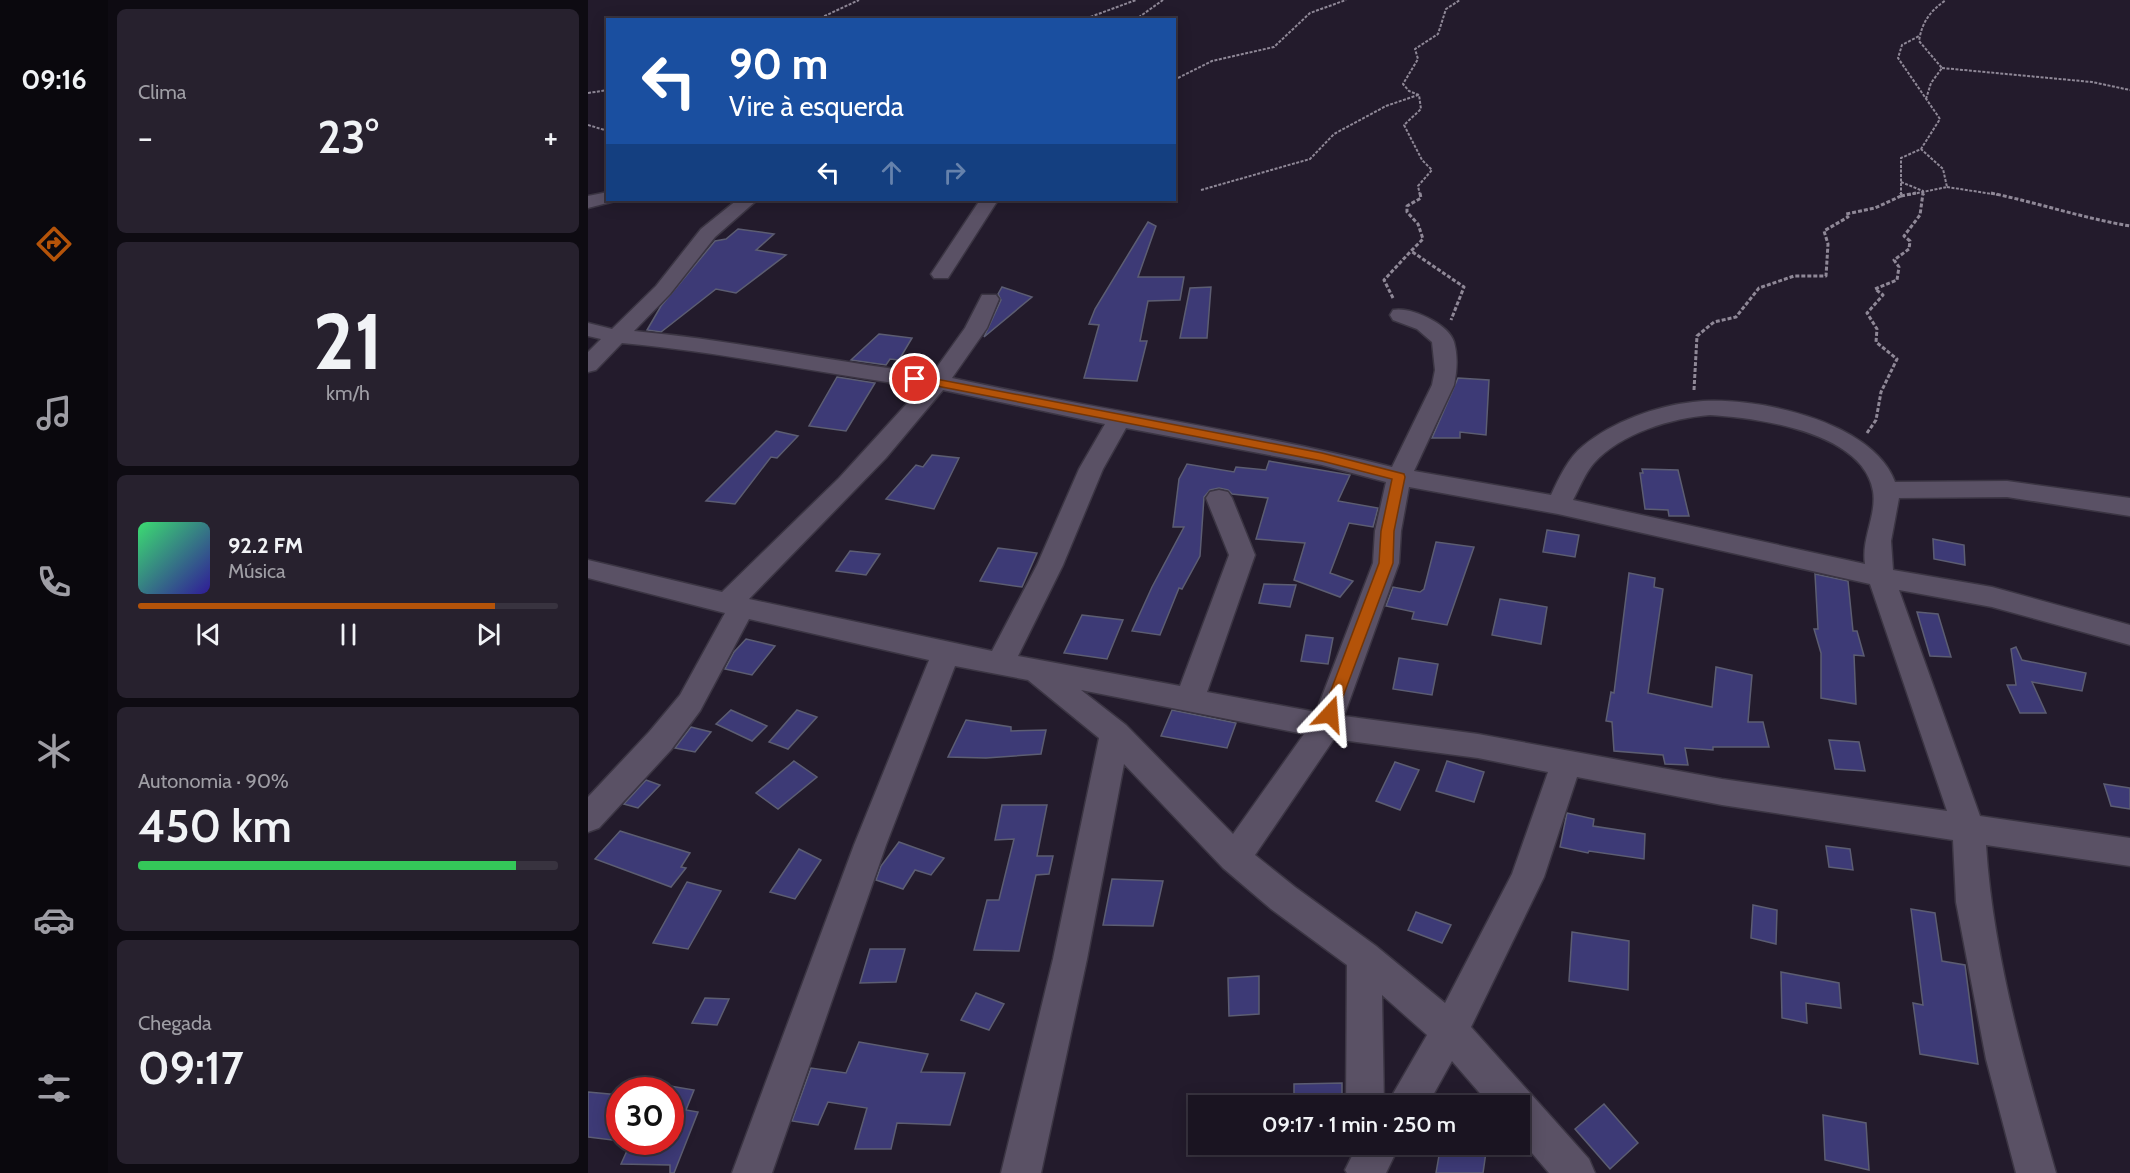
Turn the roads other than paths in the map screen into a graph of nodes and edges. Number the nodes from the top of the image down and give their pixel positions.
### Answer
1 (606, 198) edge
2 (747, 201) edge
3 (988, 201) edge
4 (588, 202) edge
5 (941, 274) dead end
6 (989, 299) dead end
7 (1401, 315) road end
8 (588, 329) edge
9 (614, 336) junction
10 (588, 365) edge
11 (939, 382) junction
12 (1119, 419) junction
13 (1399, 477) junction
14 (1886, 490) junction
15 (1219, 498) dead end
16 (1558, 505) junction
17 (2130, 507) edge
18 (588, 569) edge
19 (1881, 577) junction
20 (735, 605) junction
21 (2130, 635) edge
22 (946, 653) junction
23 (1000, 663) junction
24 (1034, 668) junction
25 (1190, 698) junction
26 (1326, 726) junction
27 (1115, 734) junction
28 (1566, 765) junction
29 (588, 818) edge
30 (1969, 830) junction
31 (2130, 852) edge
32 (1235, 858) junction
33 (1364, 957) junction
34 (1450, 1031) junction
35 (1365, 1095) edge
36 (1412, 1095) edge
37 (1506, 1095) edge
38 (1530, 1121) edge
39 (752, 1173) edge
40 (1021, 1173) edge
41 (1575, 1173) edge
42 (2036, 1173) edge

1 - 4 street
2 - 9 street
3 - 5 street
6 - 11 street
7 - 13 street
8 - 9 street
9 - 10 street
9 - 11 street
11 - 12 street
11 - 20 street
12 - 13 street
12 - 23 street
13 - 16 street
13 - 26 street
14 - 16 street
14 - 17 street
14 - 19 street
15 - 25 street
16 - 19 street
18 - 20 street
19 - 21 street
19 - 30 street
20 - 22 street
20 - 29 street
22 - 23 street
22 - 39 street
23 - 24 street
24 - 25 street
24 - 27 street
25 - 26 street
26 - 28 street
26 - 32 street
27 - 32 street
27 - 40 street
28 - 30 street
28 - 34 street
30 - 31 street
30 - 42 street
32 - 33 street
33 - 34 street
33 - 35 street
34 - 36 street
34 - 37 street
38 - 41 street

